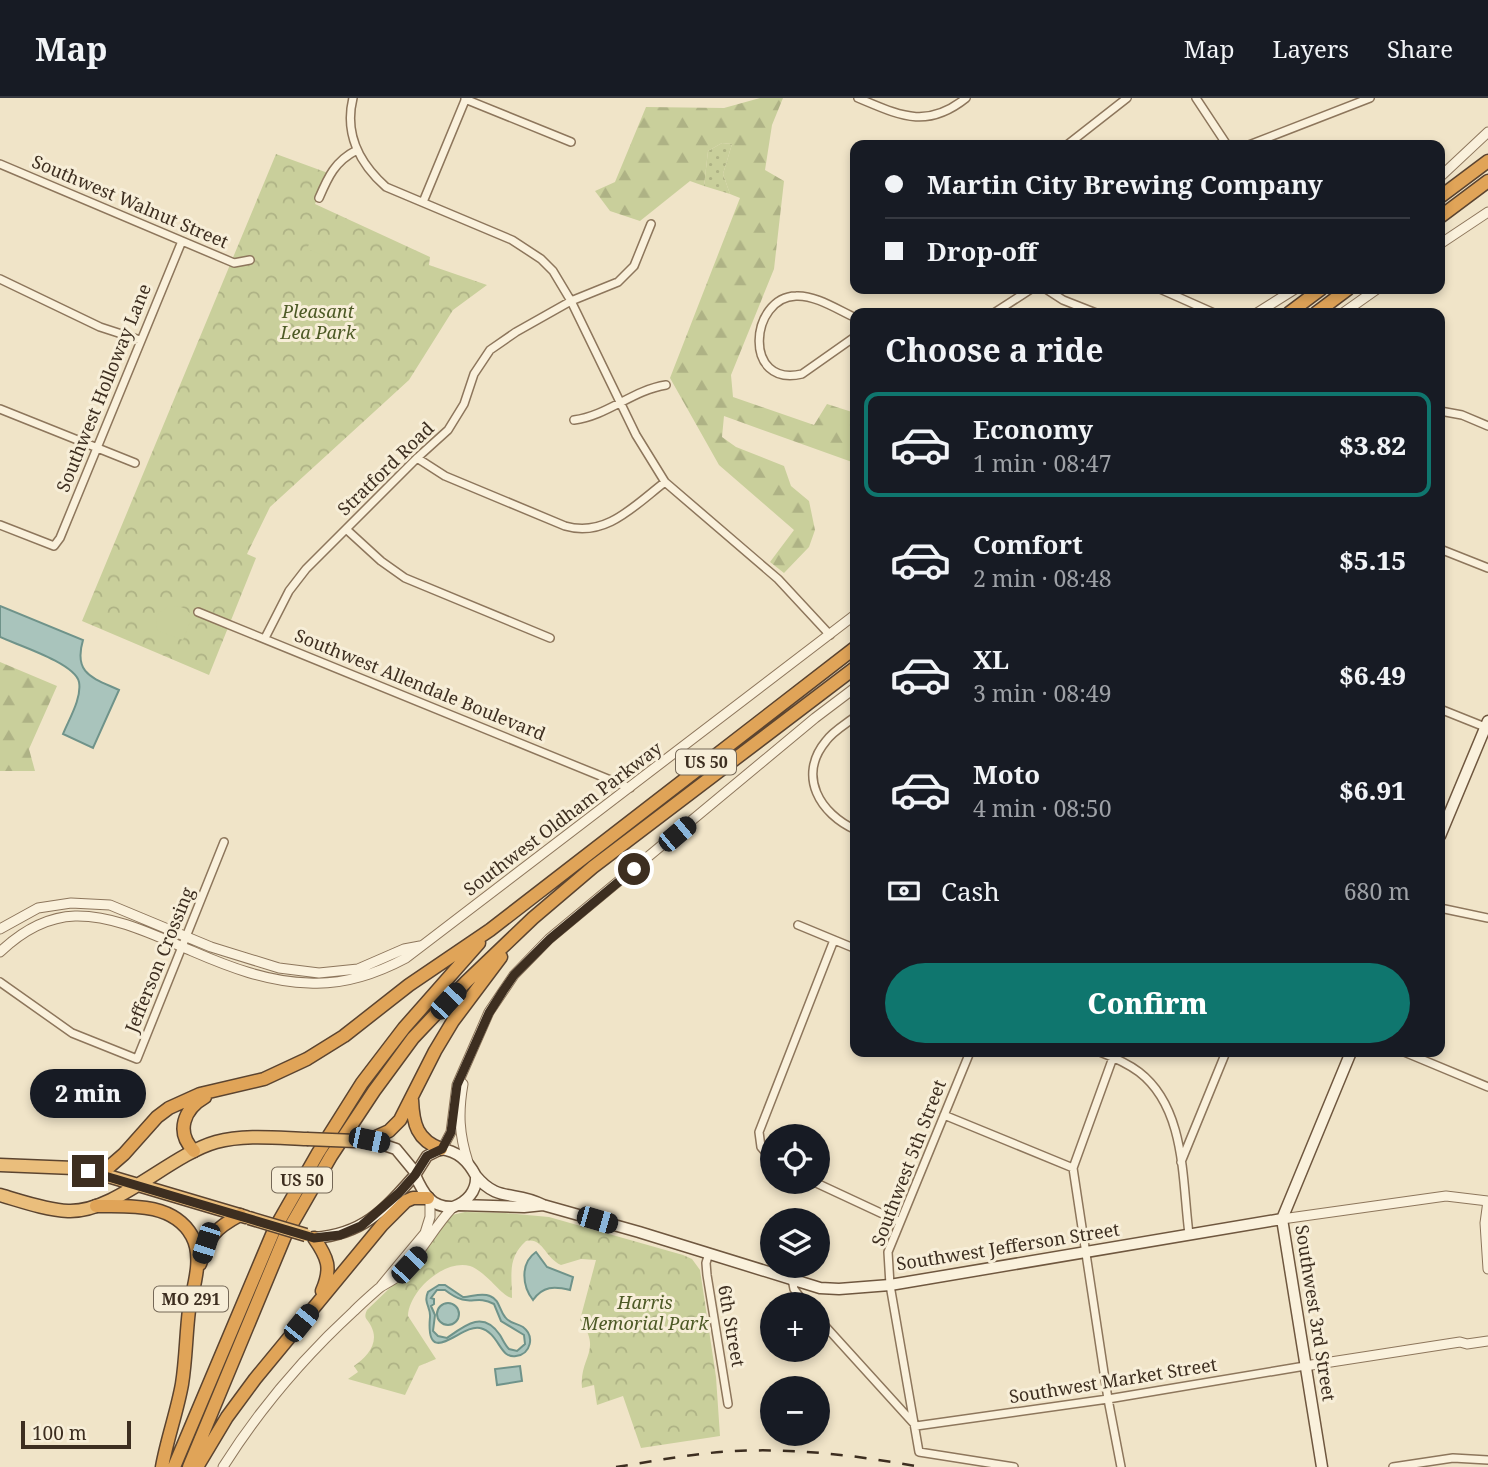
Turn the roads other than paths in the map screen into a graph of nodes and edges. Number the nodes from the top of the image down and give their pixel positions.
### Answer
1 (354, 98) edge
2 (858, 98) edge
3 (966, 98) edge
4 (1127, 98) edge
5 (1196, 98) edge
6 (1370, 98) edge
7 (465, 99) edge
8 (1488, 132) edge
9 (1073, 140) edge
10 (1224, 140) edge
11 (1263, 140) edge
12 (571, 142) dead end
13 (357, 150) junction
14 (1488, 161) edge
15 (0, 164) edge
16 (1445, 172) edge
17 (1486, 183) edge
18 (1445, 193) edge
19 (319, 198) dead end
20 (423, 202) junction
21 (1488, 212) edge
22 (1445, 213) edge
23 (651, 224) dead end
24 (182, 241) junction
25 (1445, 241) edge
26 (250, 260) dead end
27 (0, 279) edge
28 (1023, 294) edge
29 (1054, 294) edge
30 (1171, 294) edge
31 (1287, 294) edge
32 (1314, 294) edge
33 (1342, 294) edge
34 (1370, 294) edge
35 (571, 301) junction
36 (1002, 308) edge
37 (1083, 308) edge
38 (1203, 308) edge
39 (1265, 308) edge
40 (1296, 308) edge
41 (1323, 308) edge
42 (1350, 308) edge
43 (850, 315) edge
44 (139, 340) junction
45 (850, 340) edge
46 (666, 386) dead end
47 (621, 403) junction
48 (0, 409) edge
49 (1445, 412) edge
50 (574, 420) dead end
51 (1485, 425) edge
52 (97, 447) junction
53 (417, 458) junction
54 (135, 463) dead end
55 (665, 482) junction
56 (0, 525) edge
57 (346, 529) junction
58 (1445, 551) edge
59 (1488, 568) edge
60 (198, 612) dead end
61 (850, 619) edge
62 (830, 635) junction
63 (265, 638) junction
64 (550, 638) dead end
65 (850, 652) edge
66 (850, 672) edge
67 (850, 692) edge
68 (1445, 711) edge
69 (850, 721) edge
70 (1487, 724) edge
71 (630, 788) junction
72 (1445, 816) edge
73 (850, 827) edge
74 (224, 842) dead end
75 (1445, 909) edge
76 (533, 918) junction
77 (1488, 918) edge
78 (798, 925) dead end
79 (3, 927) edge
80 (491, 930) junction
81 (0, 935) edge
82 (186, 936) junction
83 (834, 940) junction
84 (421, 945) junction
85 (181, 947) junction
86 (850, 947) edge
87 (0, 952) edge
88 (298, 971) junction
89 (0, 982) edge
90 (296, 982) junction
91 (968, 1057) edge
92 (1113, 1057) edge
93 (1117, 1057) edge
94 (1224, 1057) edge
95 (1349, 1057) edge
96 (1416, 1057) edge
97 (464, 1069) junction
98 (1488, 1087) edge
99 (221, 1088) junction
100 (412, 1099) junction
101 (944, 1115) junction
102 (762, 1124) edge
103 (362, 1141) junction
104 (442, 1149) junction
105 (194, 1151) junction
106 (468, 1162) junction
107 (1181, 1163) junction
108 (0, 1165) edge
109 (1073, 1168) junction
110 (415, 1173) junction
111 (101, 1174) junction
112 (476, 1176) junction
113 (136, 1184) junction
114 (830, 1189) edge
115 (0, 1195) edge
116 (429, 1199) junction
117 (1488, 1201) edge
118 (543, 1205) junction
119 (96, 1206) junction
120 (456, 1206) junction
121 (245, 1217) junction
122 (1282, 1219) junction
123 (900, 1222) junction
124 (1189, 1234) junction
125 (310, 1236) junction
126 (1086, 1252) junction
127 (709, 1253) junction
128 (1488, 1269) edge
129 (195, 1278) junction
130 (792, 1279) junction
131 (890, 1285) junction
132 (380, 1287) junction
133 (796, 1292) edge
134 (316, 1304) junction
135 (830, 1331) edge
136 (1488, 1335) edge
137 (1488, 1341) edge
138 (1460, 1342) junction
139 (1305, 1366) junction
140 (1108, 1399) junction
141 (728, 1404) dead end
142 (916, 1426) junction
143 (1488, 1459) edge
144 (162, 1467) edge
145 (174, 1467) edge
146 (189, 1467) edge
147 (197, 1467) edge
148 (223, 1467) edge
149 (1014, 1467) edge
150 (1121, 1467) edge
151 (1322, 1467) edge
152 (1393, 1467) edge

1 - 13 street
2 - 3 street
4 - 9 street
5 - 10 street
6 - 11 street
7 - 12 street
7 - 20 street
8 - 16 street
13 - 19 street
13 - 20 street
14 - 18 highway
15 - 24 street, Southwest Walnut Street
17 - 22 highway
20 - 35 street
21 - 25 street
23 - 35 street, Stratford Road
24 - 26 street, Southwest Walnut Street
24 - 44 street, Southwest Holloway Lane
27 - 44 street
28 - 36 street
29 - 37 street
30 - 38 street
31 - 39 street
32 - 40 highway
33 - 41 highway
34 - 42 street
35 - 47 street
35 - 53 street, Stratford Road
43 - 45 street
44 - 52 street, Southwest Holloway Lane
46 - 47 street
47 - 50 street
47 - 55 street
48 - 52 street
49 - 51 street
52 - 54 street
52 - 56 street, Southwest Holloway Lane
53 - 55 street
53 - 57 street, Stratford Road
55 - 62 street
57 - 63 street, Stratford Road
57 - 64 street
58 - 59 street
60 - 63 street, Southwest Allendale Boulevard
61 - 62 street, Southwest Oldham Parkway
62 - 71 street, Southwest Oldham Parkway
63 - 71 street, Southwest Allendale Boulevard
65 - 80 highway, US 50
66 - 76 highway, US 50
67 - 97 street
68 - 70 street
69 - 73 street
70 - 72 main road
71 - 84 street, Southwest Oldham Parkway
74 - 82 street, Jefferson Crossing
75 - 77 street
76 - 100 highway
76 - 146 highway, US 50
78 - 83 street
79 - 81 street
79 - 82 street, Southwest Oldham Parkway
80 - 99 highway
80 - 145 highway, US 50
82 - 85 street, Jefferson Crossing
82 - 88 street, Southwest Oldham Parkway
83 - 86 street
83 - 102 street
84 - 88 street, Southwest Oldham Parkway
84 - 90 street, Southwest Oldham Parkway
85 - 87 street, Southwest Oldham Parkway
85 - 89 street, Jefferson Crossing
85 - 90 street, Southwest Oldham Parkway
88 - 90 street
91 - 101 street, Southwest 5th Street
92 - 109 street
93 - 107 street
94 - 107 street
95 - 122 main road, Southwest 3rd Street
96 - 98 street
97 - 104 street
97 - 106 street
99 - 105 highway
99 - 111 highway
100 - 103 highway
100 - 104 highway
101 - 109 street
101 - 123 street, Southwest 5th Street
103 - 105 highway, bridge
103 - 110 main road
104 - 106 main road
104 - 110 main road
105 - 113 highway
106 - 112 main road
107 - 124 street
108 - 111 highway
109 - 126 street
110 - 116 main road
110 - 125 main road
111 - 113 highway
112 - 118 main road, Southwest Jefferson Street
112 - 120 main road
113 - 119 highway
113 - 121 highway
114 - 123 street
115 - 119 highway, MO 291
116 - 120 main road
116 - 132 street
116 - 134 highway
117 - 122 street, Southwest Jefferson Street
117 - 128 street
118 - 120 main road, Southwest Jefferson Street
118 - 127 main road, Southwest Jefferson Street
119 - 129 highway, MO 291
120 - 132 street
121 - 125 highway, bridge
121 - 129 highway, MO 291
122 - 124 main road, Southwest Jefferson Street
122 - 139 main road, Southwest 3rd Street
123 - 131 street, Southwest 5th Street
124 - 126 main road, Southwest Jefferson Street
125 - 134 highway
126 - 131 main road, Southwest Jefferson Street
126 - 140 street
127 - 130 main road, Southwest Jefferson Street
127 - 141 street, 6th Street
129 - 144 highway, MO 291
130 - 131 main road, Southwest Jefferson Street
130 - 133 street
131 - 142 street, Southwest 5th Street
132 - 148 street
134 - 147 highway
135 - 142 street
136 - 138 street, Southwest Market Street
137 - 138 street, Southwest Market Street
138 - 139 street, Southwest Market Street
139 - 140 street, Southwest Market Street
139 - 151 main road, Southwest 3rd Street
140 - 142 street, Southwest Market Street
140 - 150 street
142 - 149 street, Southwest 5th Street
143 - 152 street

